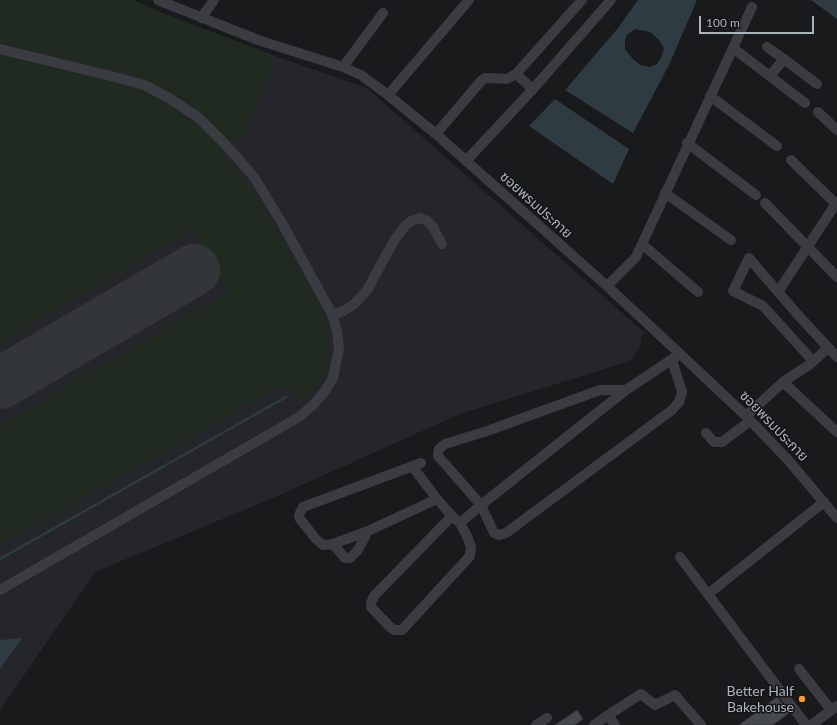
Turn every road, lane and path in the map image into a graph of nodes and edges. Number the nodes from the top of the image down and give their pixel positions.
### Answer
1 (158, 0) edge
2 (214, 0) edge
3 (469, 0) edge
4 (582, 0) edge
5 (611, 0) edge
6 (752, 7) dead end
7 (384, 14) dead end
8 (201, 18) junction
9 (767, 47) dead end
10 (733, 48) junction
11 (0, 49) edge
12 (784, 60) junction
13 (343, 67) junction
14 (516, 74) junction
15 (770, 76) junction
16 (816, 84) dead end
17 (533, 90) junction
18 (388, 95) junction
19 (710, 96) junction
20 (805, 103) dead end
21 (818, 112) dead end
22 (837, 130) edge
23 (436, 134) junction
24 (687, 143) junction
25 (777, 146) dead end
26 (791, 160) dead end
27 (466, 161) junction
28 (665, 192) junction
29 (756, 195) dead end
30 (764, 203) dead end
31 (837, 203) edge
32 (730, 240) dead end
33 (442, 244) dead end
34 (642, 244) junction
35 (808, 247) junction
36 (837, 277) edge
37 (607, 286) junction
38 (698, 292) dead end
39 (778, 292) junction
40 (332, 315) junction
41 (828, 348) junction
42 (676, 357) junction
43 (837, 357) edge
44 (813, 361) junction
45 (783, 382) junction
46 (626, 390) junction
47 (748, 418) junction
48 (837, 432) edge
49 (706, 433) dead end
50 (437, 499) junction
51 (824, 502) junction
52 (481, 505) junction
53 (837, 518) edge
54 (456, 519) junction
55 (368, 531) junction
56 (333, 544) junction
57 (680, 557) dead end
58 (0, 590) edge
59 (708, 594) junction
60 (799, 669) dead end
61 (834, 708) edge
62 (608, 715) junction
63 (547, 718) dead end
64 (536, 725) edge
65 (594, 725) edge
66 (615, 725) edge
67 (701, 725) edge
68 (806, 725) edge
69 (812, 725) edge

1 - 8 street, ซอยพรมประกาย
2 - 8 street
3 - 18 street
4 - 14 street
5 - 17 street
6 - 10 street
7 - 13 street
8 - 13 street, ซอยพรมประกาย
9 - 12 street
10 - 15 street
10 - 19 street
11 - 40 street
12 - 15 street
12 - 16 street
13 - 18 street, ซอยพรมประกาย
14 - 17 street
14 - 23 street
15 - 20 street
17 - 27 street
18 - 23 street, ซอยพรมประกาย
19 - 24 street
19 - 25 street
21 - 22 street
23 - 27 street, ซอยพรมประกาย
24 - 28 street
24 - 29 street
26 - 31 street
27 - 37 street, ซอยพรมประกาย
28 - 32 street
28 - 34 street
30 - 35 street
31 - 35 street
33 - 40 street
34 - 37 street
34 - 38 street
35 - 36 street
35 - 39 street
37 - 42 street, ซอยพรมประกาย
39 - 41 street
39 - 44 street
40 - 58 street
41 - 43 street
41 - 44 street
42 - 46 street
42 - 47 street, ซอยพรมประกาย
42 - 52 street
44 - 45 street
45 - 47 street
45 - 48 street
46 - 52 street
46 - 52 street
47 - 49 street
47 - 51 street, ซอยพรมประกาย
50 - 54 street
50 - 55 street
50 - 56 street
51 - 53 street, ซอยพรมประกาย
51 - 59 street
52 - 54 street
54 - 54 street
55 - 56 street
55 - 56 street
57 - 59 street
59 - 68 street
60 - 61 street
61 - 69 street
62 - 65 street
62 - 66 street
62 - 67 street
63 - 64 street

